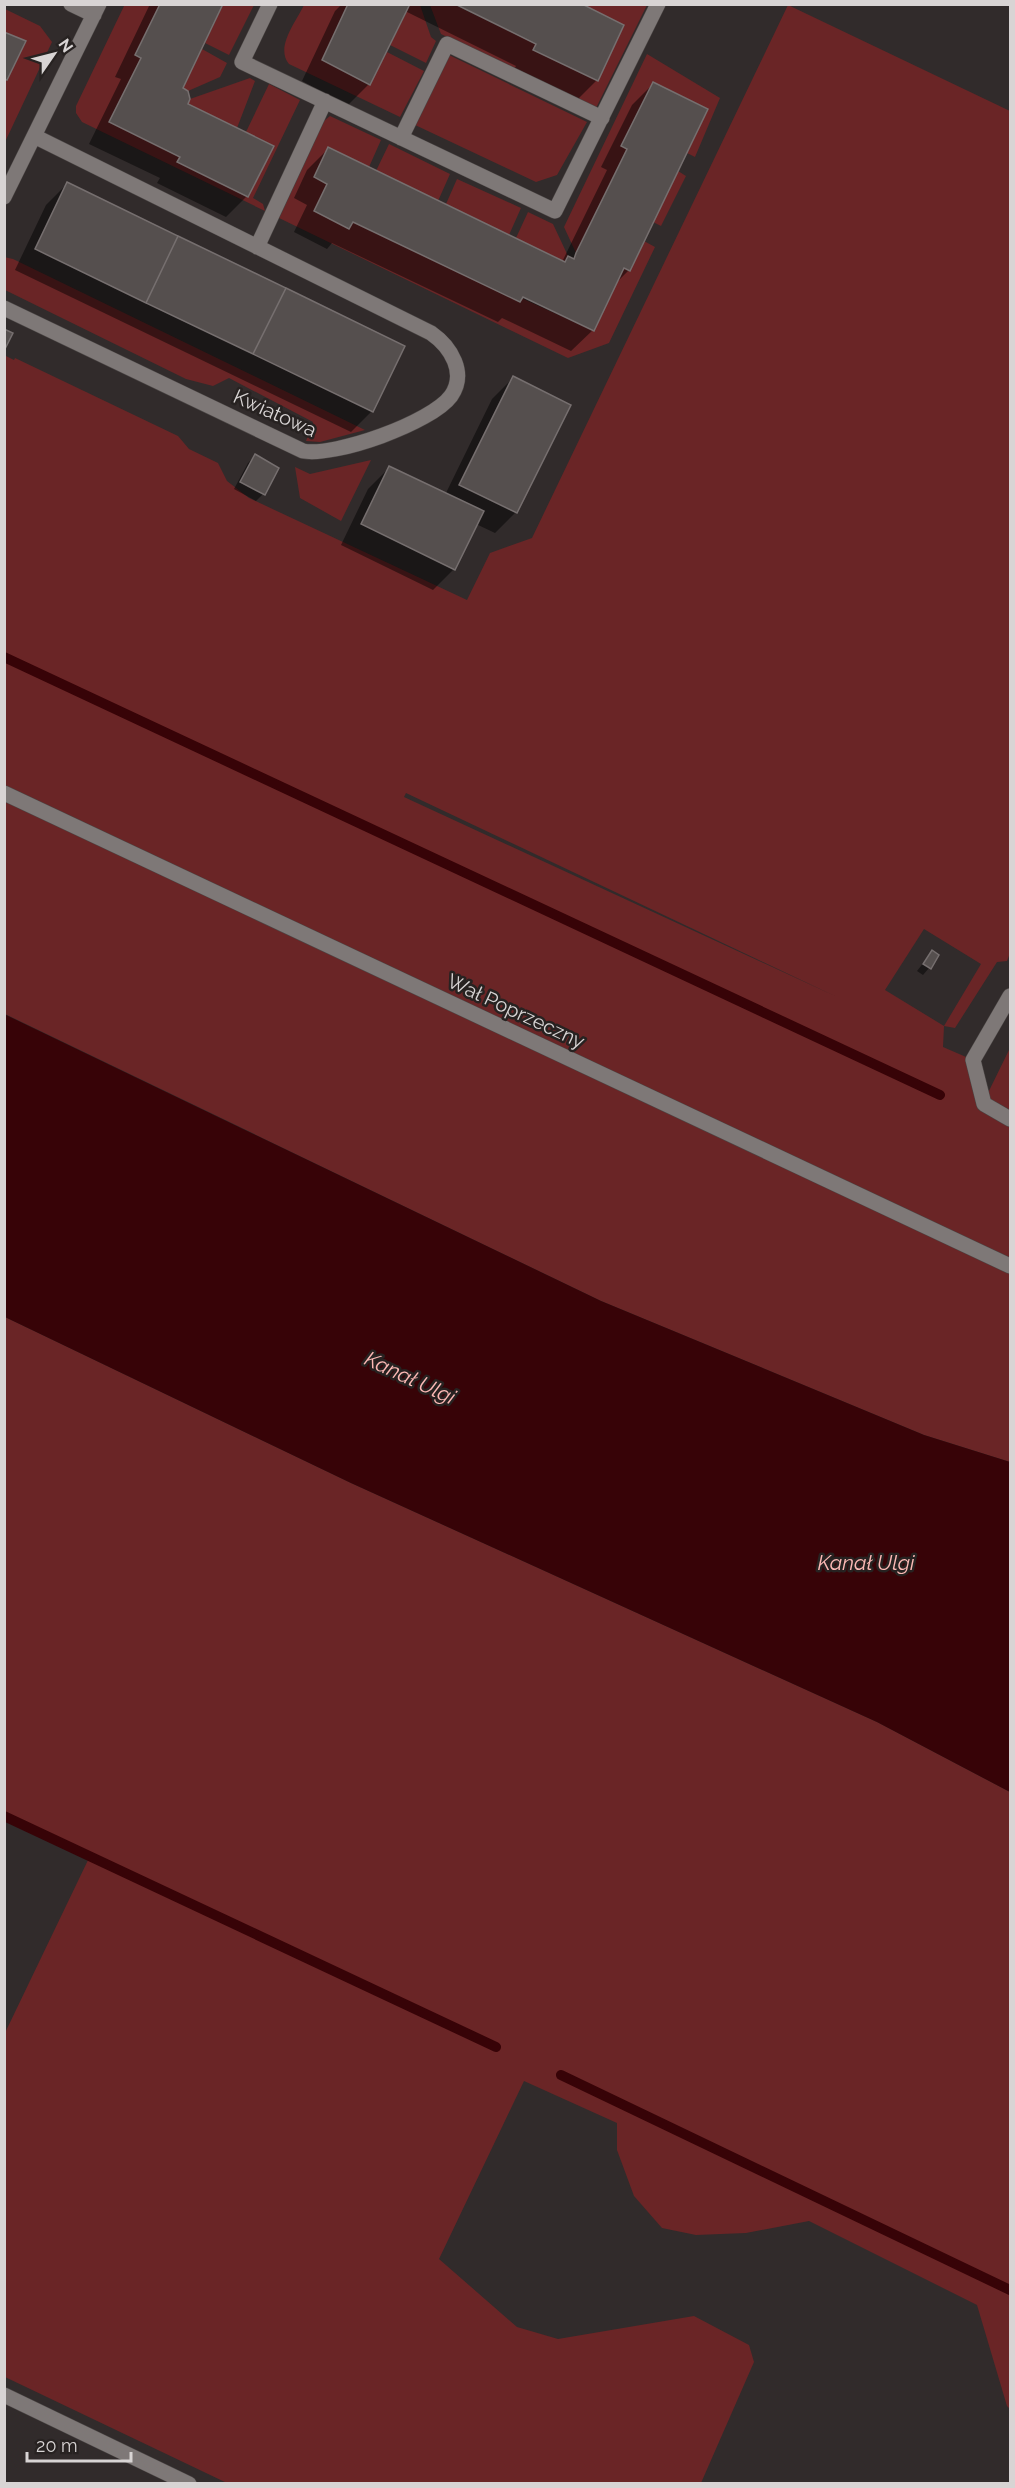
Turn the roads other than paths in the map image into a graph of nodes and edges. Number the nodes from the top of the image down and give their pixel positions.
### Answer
1 (71, 4) edge
2 (270, 4) edge
3 (658, 4) edge
4 (97, 10) edge
5 (325, 102) junction
6 (602, 118) junction
7 (34, 136) junction
8 (401, 138) junction
9 (4, 196) edge
10 (257, 247) junction
11 (4, 308) edge
12 (4, 793) edge
13 (1011, 996) edge
14 (1011, 1119) edge
15 (1011, 1266) edge
16 (4, 2395) edge
17 (189, 2484) edge

1 - 4 street
2 - 5 street
3 - 6 street
4 - 7 street
5 - 8 street
5 - 10 street
6 - 8 street
6 - 8 street
7 - 9 street
7 - 10 street, Kwiatowa
10 - 11 street, Kwiatowa
12 - 15 street, Wał Poprzeczny
13 - 14 street
16 - 17 street

